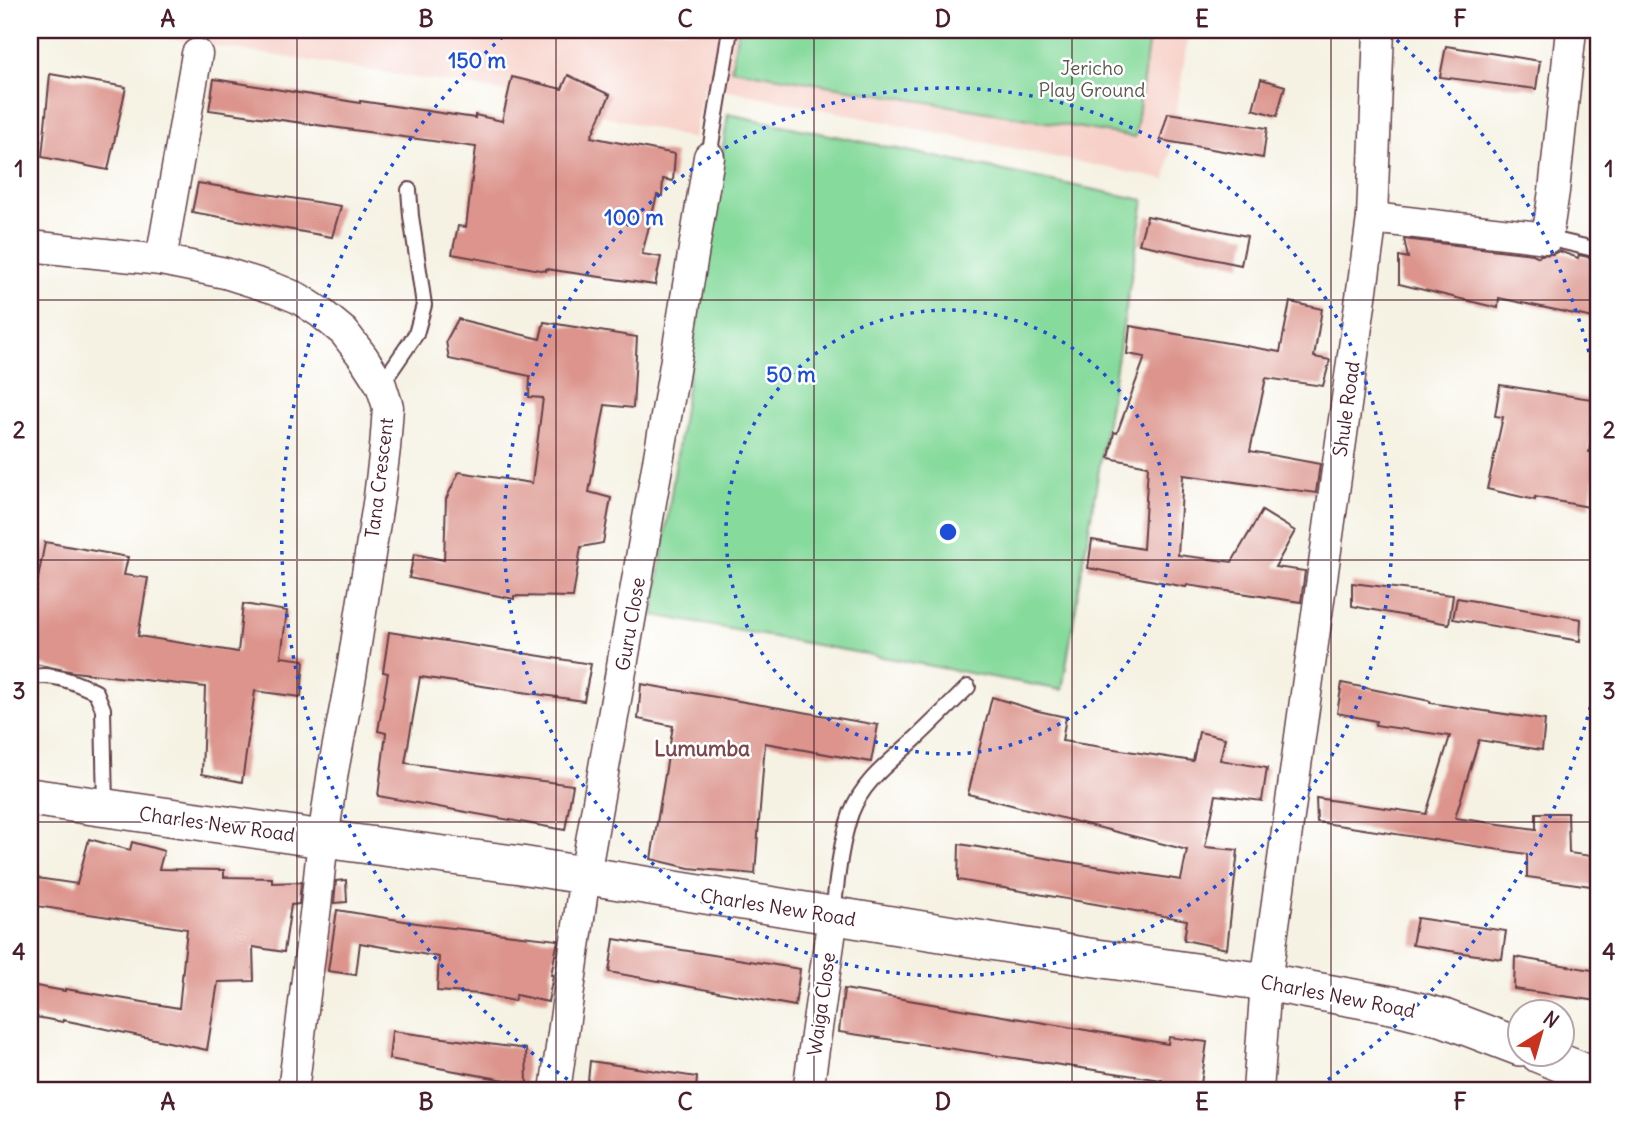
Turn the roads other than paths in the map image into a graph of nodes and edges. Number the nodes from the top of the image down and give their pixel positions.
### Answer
1 (730, 30) edge
2 (1378, 30) edge
3 (1571, 30) edge
4 (197, 54) dead end
5 (709, 156) joint
6 (409, 190) dead end
7 (1372, 218) junction
8 (1547, 238) junction
9 (30, 246) edge
10 (1598, 250) edge
11 (161, 260) junction
12 (381, 385) junction
13 (30, 678) edge
14 (968, 687) dead end
15 (30, 797) edge
16 (105, 807) junction
17 (323, 839) junction
18 (585, 875) junction
19 (833, 916) junction
20 (1266, 982) junction
21 (1506, 1041) edge
22 (1572, 1068) edge
23 (1598, 1078) edge
24 (293, 1091) edge
25 (555, 1091) edge
26 (808, 1091) edge
27 (1258, 1091) edge

1 - 5 lane
2 - 7 street, Shule Road
3 - 8 street
4 - 11 street
5 - 18 street, Guru Close
6 - 12 lane
7 - 8 street
7 - 20 street, Shule Road
8 - 10 lane
9 - 11 street, Tana Crescent
11 - 12 street, Tana Crescent
12 - 17 street, Tana Crescent
13 - 16 lane
14 - 19 lane
15 - 16 street, Charles New Road
16 - 17 street, Charles New Road
17 - 18 street, Charles New Road
17 - 24 street
18 - 19 street, Charles New Road
18 - 25 street, Guru Close
19 - 20 street, Charles New Road
19 - 26 street, Waiga Close
20 - 21 street, Charles New Road
20 - 27 street, Shule Road
22 - 23 street

